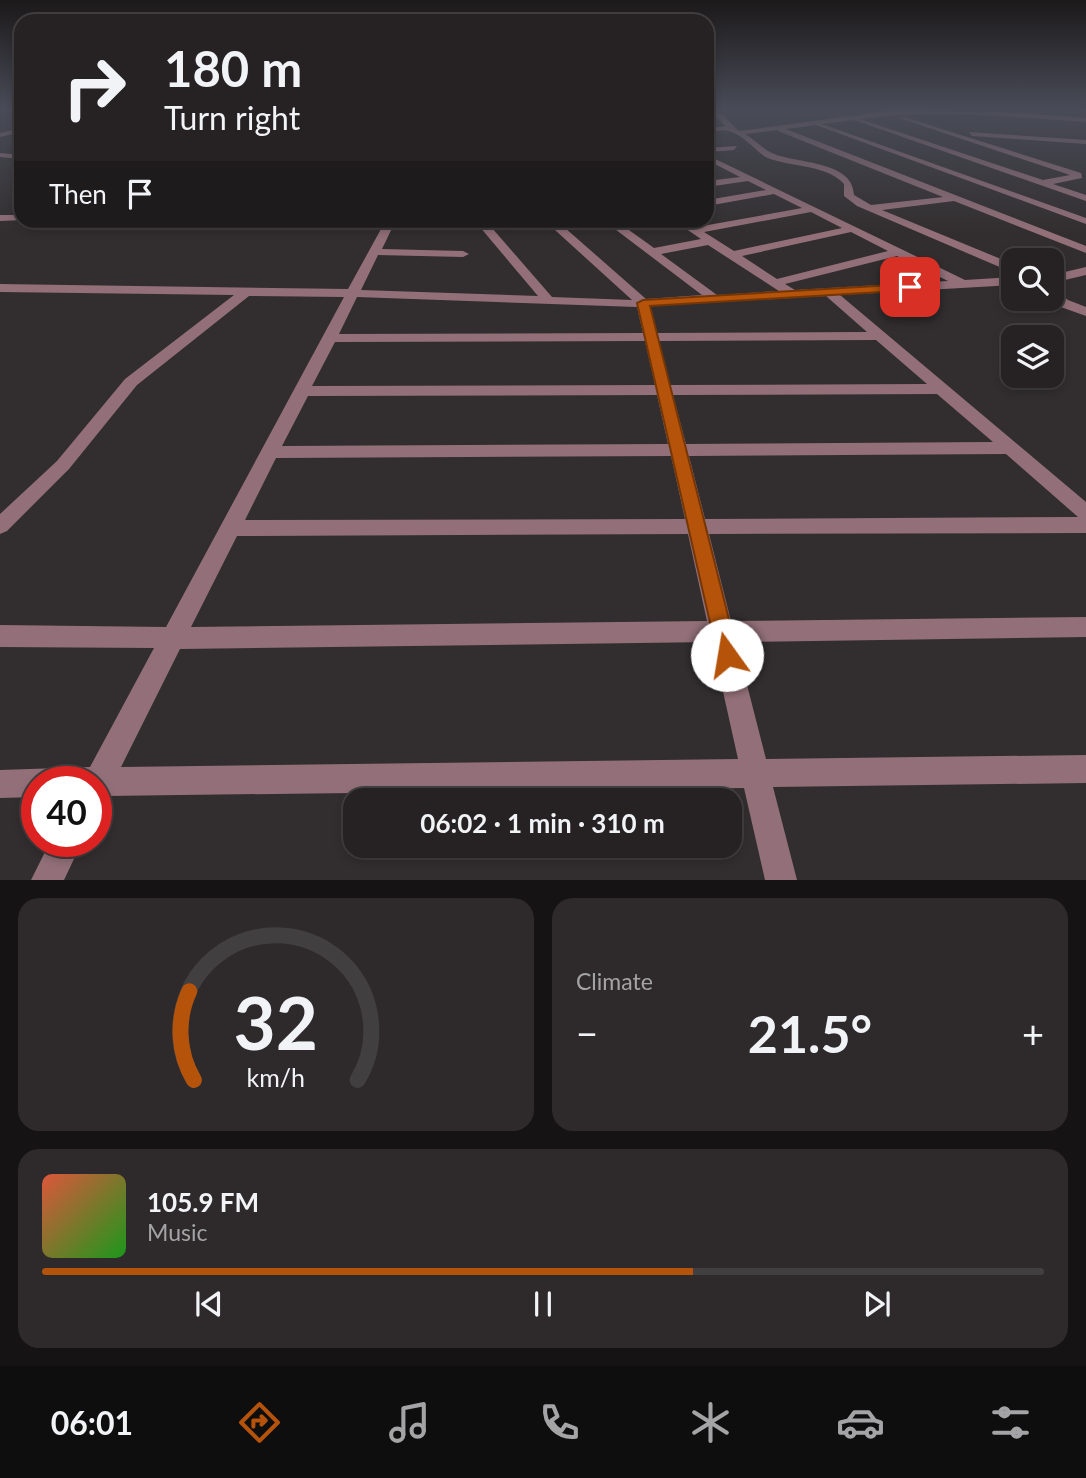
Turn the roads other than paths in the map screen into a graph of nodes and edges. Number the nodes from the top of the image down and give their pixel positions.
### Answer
1 (764, 151) edge
2 (837, 151) edge
3 (894, 151) edge
4 (920, 151) edge
5 (948, 151) edge
6 (1003, 151) edge
7 (901, 154) junction
8 (860, 160) junction
9 (714, 161) edge
10 (720, 164) junction
11 (714, 165) edge
12 (815, 167) junction
13 (1082, 177) edge
14 (748, 178) junction
15 (714, 183) edge
16 (1042, 183) junction
17 (776, 191) junction
18 (1002, 191) junction
19 (955, 198) junction
20 (1086, 198) edge
21 (714, 202) edge
22 (870, 208) junction
23 (811, 209) junction
24 (1086, 221) edge
25 (714, 227) edge
26 (387, 228) edge
27 (485, 228) edge
28 (557, 228) edge
29 (619, 228) edge
30 (690, 228) edge
31 (710, 228) edge
32 (852, 229) junction
33 (694, 231) junction
34 (710, 241) junction
35 (1084, 248) edge
36 (374, 252) junction
37 (898, 252) junction
38 (652, 253) junction
39 (463, 254) dead end
40 (731, 255) junction
41 (1001, 263) edge
42 (1086, 271) edge
43 (1064, 276) edge
44 (1001, 282) edge
45 (775, 283) junction
46 (964, 284) junction
47 (0, 288) edge
48 (246, 292) junction
49 (830, 292) junction
50 (352, 293) junction
51 (792, 294) junction
52 (715, 299) junction
53 (548, 301) junction
54 (643, 303) junction
55 (1064, 303) edge
56 (1086, 312) edge
57 (881, 336) junction
58 (652, 337) junction
59 (329, 338) junction
60 (942, 389) junction
61 (664, 390) junction
62 (301, 391) junction
63 (1011, 448) junction
64 (678, 450) junction
65 (270, 452) junction
66 (1086, 513) edge
67 (1086, 525) edge
68 (0, 526) edge
69 (697, 526) junction
70 (230, 528) junction
71 (1086, 627) edge
72 (722, 631) junction
73 (0, 636) edge
74 (173, 638) junction
75 (105, 766) edge
76 (1086, 769) edge
77 (755, 772) junction
78 (112, 782) edge
79 (21, 783) edge
80 (0, 784) edge
81 (58, 857) edge
82 (47, 880) edge
83 (781, 880) edge

1 - 12 street
2 - 8 street
3 - 7 street
4 - 7 street
5 - 16 street
6 - 13 street
7 - 8 street
7 - 18 street
8 - 12 street
8 - 19 street
9 - 10 street
10 - 11 street
10 - 14 street
12 - 22 street
13 - 16 street
14 - 15 street
14 - 17 street
16 - 18 street
16 - 20 street
17 - 21 street
17 - 23 street
18 - 19 street
18 - 24 street
19 - 22 street
19 - 35 street
22 - 41 street
23 - 25 street
23 - 32 street
26 - 36 street
27 - 53 street
28 - 54 street
29 - 38 street
30 - 33 street
31 - 33 street
32 - 37 street
32 - 40 street
33 - 34 street
34 - 38 street
34 - 40 street
36 - 39 street
36 - 50 street
37 - 45 street
37 - 46 street
38 - 52 street
40 - 45 street
42 - 43 street
44 - 46 street
45 - 51 street
46 - 49 street
47 - 48 street
48 - 50 street
48 - 68 street
49 - 51 street
49 - 57 street
50 - 53 street
50 - 59 street
51 - 52 street
52 - 54 street
53 - 54 street
54 - 58 street
55 - 56 street
57 - 58 street
57 - 60 street
58 - 59 street
58 - 61 street
59 - 62 street
60 - 61 street
60 - 63 street
61 - 62 street
61 - 64 street
62 - 65 street
63 - 64 street
63 - 66 street
64 - 65 street
64 - 69 street
65 - 70 street
67 - 69 street
69 - 70 street
69 - 72 street
70 - 74 street
71 - 72 street
72 - 74 street
72 - 77 street
73 - 74 street
74 - 75 street
76 - 77 street
77 - 78 street
77 - 83 street
79 - 80 street
81 - 82 street

